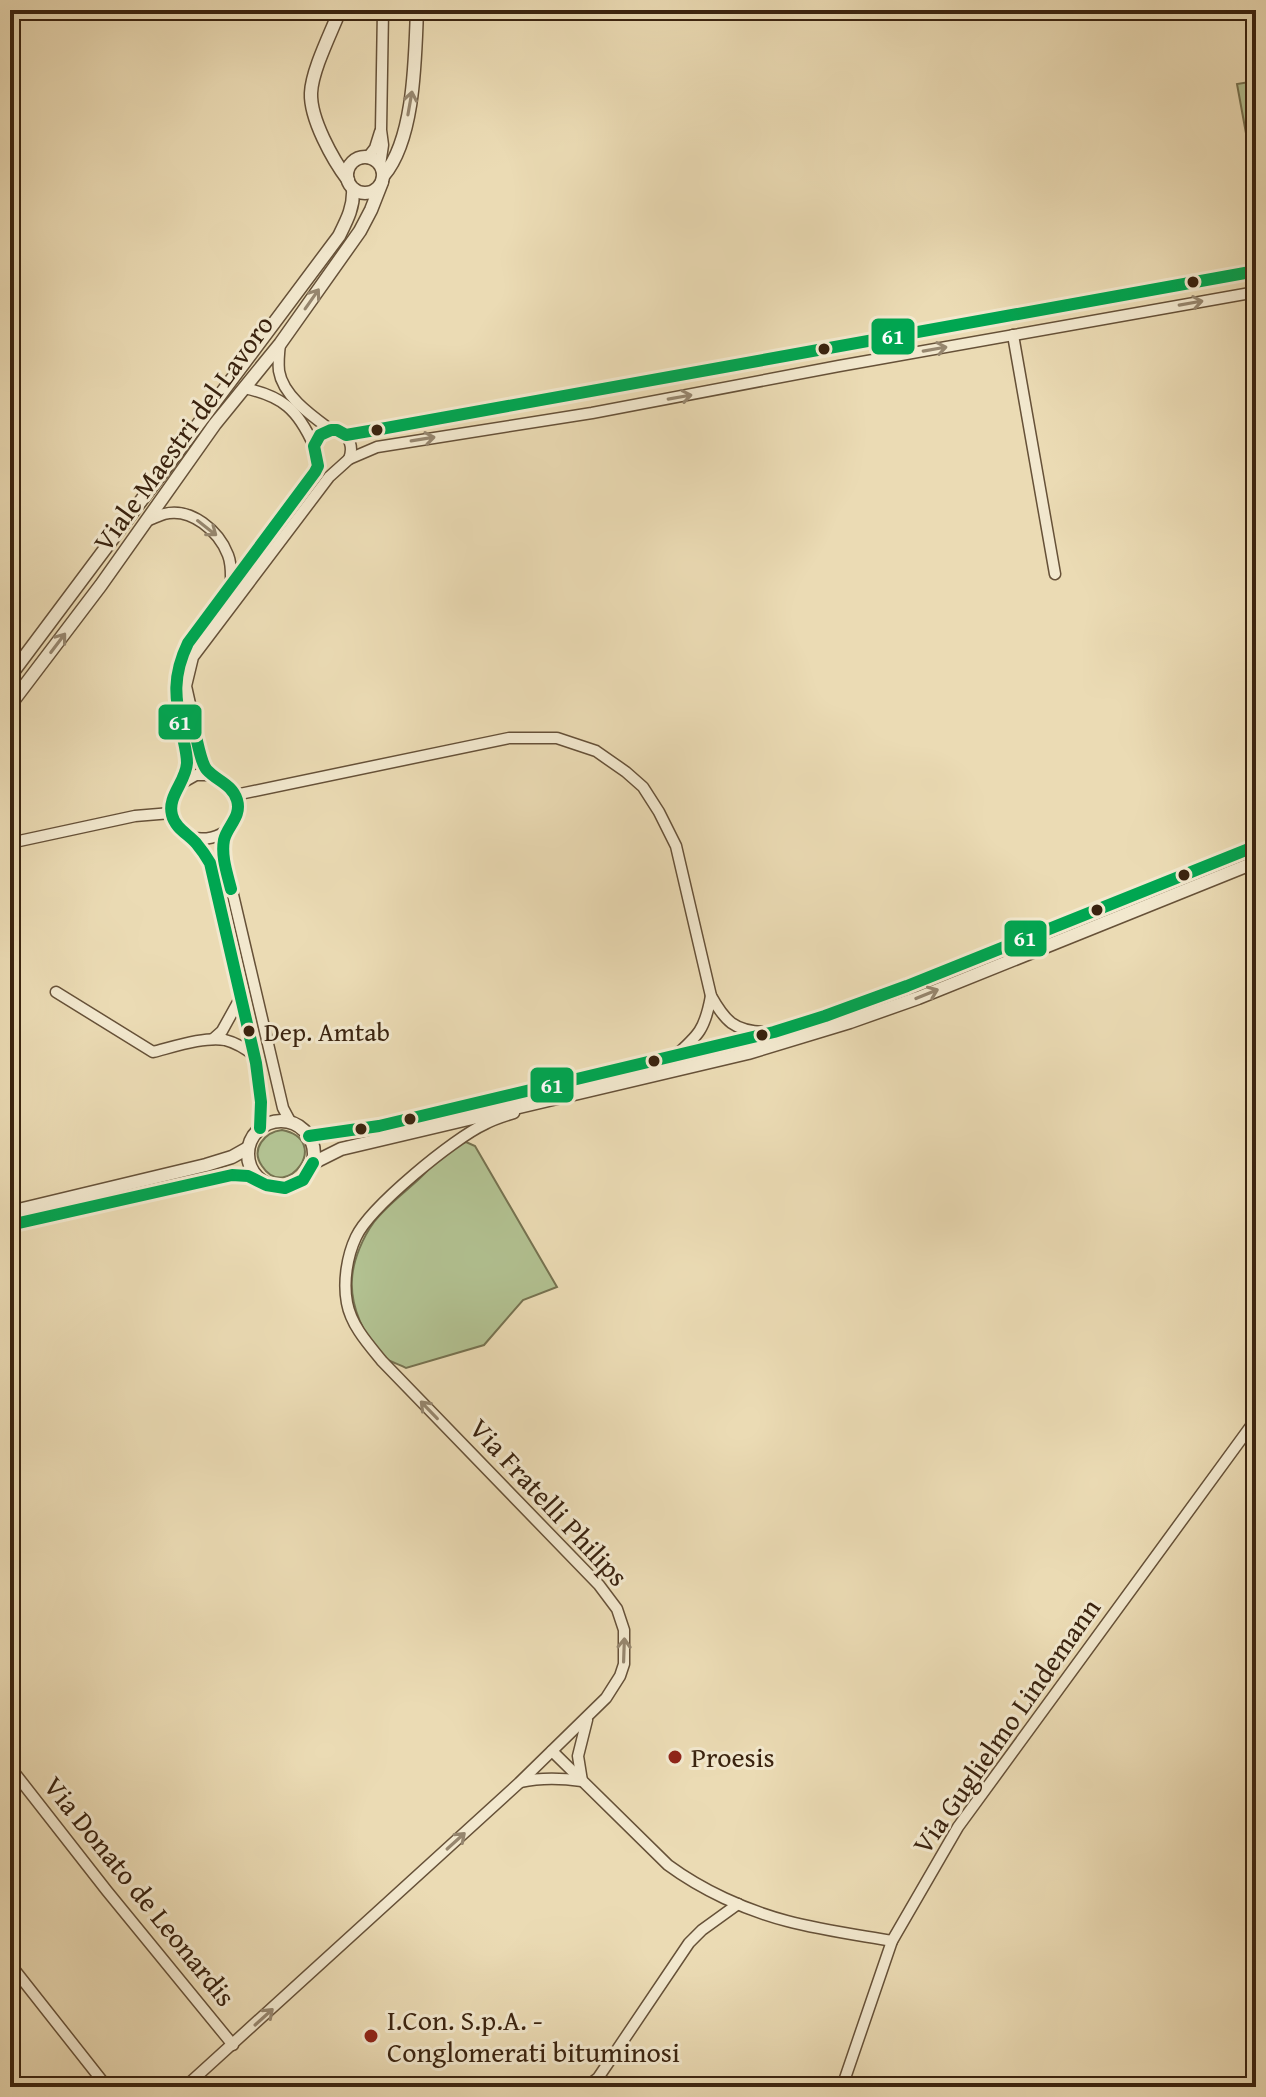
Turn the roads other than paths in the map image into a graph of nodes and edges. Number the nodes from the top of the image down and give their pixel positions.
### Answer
1 (340, 10) edge
2 (383, 10) edge
3 (417, 10) edge
4 (381, 130) junction
5 (368, 157) junction
6 (382, 174) junction
7 (350, 184) junction
8 (1256, 271) edge
9 (1256, 292) edge
10 (1013, 335) junction
11 (280, 344) junction
12 (244, 388) junction
13 (331, 430) junction
14 (346, 435) junction
15 (315, 452) junction
16 (349, 459) junction
17 (339, 467) junction
18 (146, 521) junction
19 (1055, 574) dead end
20 (231, 586) junction
21 (10, 676) edge
22 (10, 705) edge
23 (214, 775) junction
24 (180, 784) junction
25 (235, 795) junction
26 (171, 813) junction
27 (226, 832) junction
28 (190, 837) junction
29 (10, 843) edge
30 (1256, 846) edge
31 (1256, 862) edge
32 (56, 992) dead end
33 (242, 995) junction
34 (711, 996) junction
35 (774, 1032) junction
36 (213, 1039) junction
37 (255, 1056) junction
38 (674, 1057) junction
39 (554, 1098) junction
40 (291, 1123) junction
41 (260, 1128) junction
42 (309, 1136) junction
43 (248, 1148) junction
44 (313, 1163) junction
45 (258, 1179) junction
46 (10, 1212) edge
47 (10, 1225) edge
48 (1256, 1419) edge
49 (587, 1717) junction
50 (552, 1751) junction
51 (10, 1767) edge
52 (582, 1781) junction
53 (519, 1783) junction
54 (738, 1904) junction
55 (892, 1941) junction
56 (10, 1964) edge
57 (233, 2045) junction
58 (107, 2087) edge
59 (185, 2087) edge
60 (586, 2087) edge
61 (842, 2087) edge

1 - 7 street
2 - 4 street
6 -> 3 street, Viale Maestri del Lavoro
4 - 5 street
4 - 6 street
5 - 6 street
5 - 7 street
6 - 7 street
11 -> 6 street, Viale Maestri del Lavoro
7 - 21 street, Viale Maestri del Lavoro
8 - 14 street
10 -> 9 street
16 -> 10 street
10 - 19 street
11 - 12 street, Viale Maestri del Lavoro
11 - 13 street
12 - 15 street
12 - 18 street, Viale Maestri del Lavoro
13 - 14 street
13 - 15 street
14 - 16 street
15 - 17 street
15 - 20 street
16 - 17 street
17 - 23 street
18 -> 20 street
22 -> 18 street, Viale Maestri del Lavoro
20 - 24 street
23 - 24 street
23 - 25 street
24 - 26 street
25 - 27 street
25 - 34 street
26 - 28 street
26 - 29 street
27 - 28 street
27 - 40 street
28 - 33 street
30 - 35 street
39 -> 31 street
32 - 36 street
33 - 36 street
33 - 37 street
34 - 35 street
34 - 38 street
35 - 38 street
36 - 37 street
37 - 41 street
38 - 42 street
39 - 44 street
49 -> 39 street, Via Fratelli Philips
40 - 41 street
40 - 42 street
41 - 43 street
42 - 44 street
43 - 45 street
43 - 46 street
44 - 45 street
45 - 47 street
48 - 55 street, Via Guglielmo Lindemann
49 - 50 street, Via Fratelli Philips
49 - 52 street
50 - 52 street
50 - 53 street, Via Fratelli Philips
51 - 57 street, Via Donato de Leonardis
52 - 53 street
52 - 54 street
57 -> 53 street, Via Fratelli Philips
54 - 55 street
54 - 60 street
55 - 61 street, Via Guglielmo Lindemann
56 - 58 street
57 - 59 street, Via Fratelli Philips

